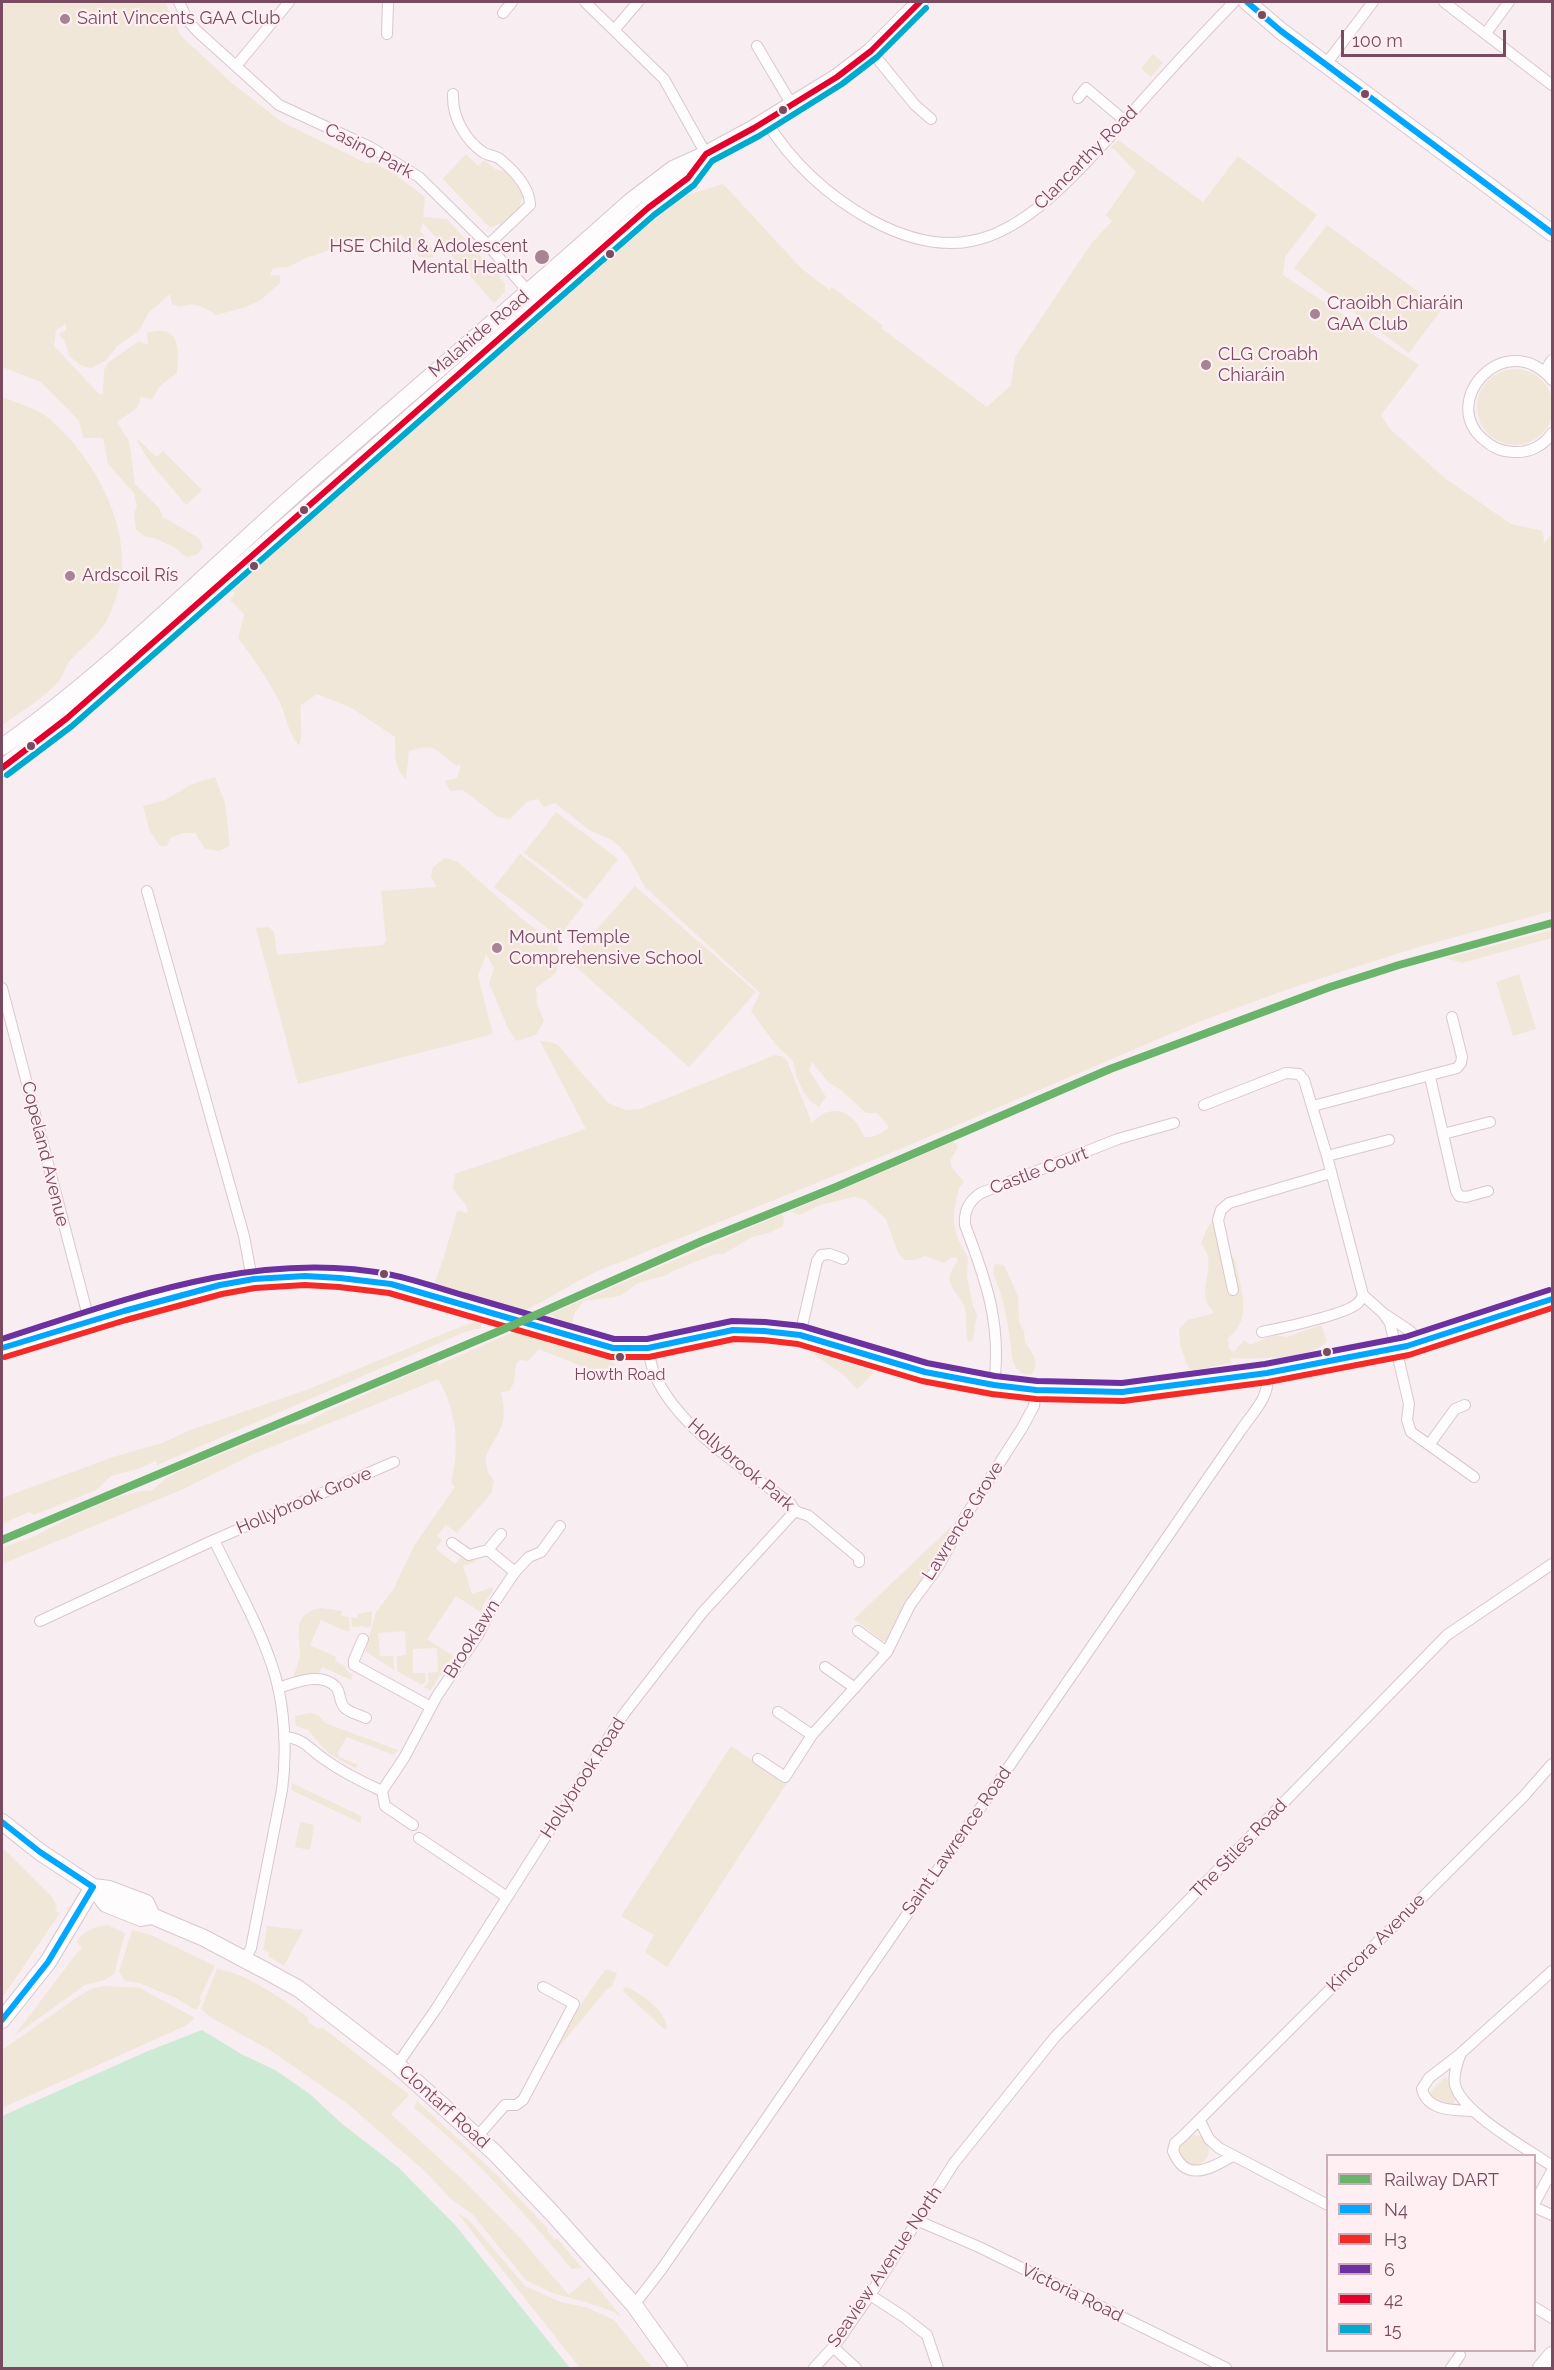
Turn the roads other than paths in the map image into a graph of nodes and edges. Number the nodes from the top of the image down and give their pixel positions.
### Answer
1 (179, 2) edge
2 (289, 2) edge
3 (388, 2) edge
4 (512, 2) edge
5 (585, 2) edge
6 (638, 2) edge
7 (920, 2) edge
8 (1234, 2) edge
9 (1247, 2) edge
10 (1372, 2) edge
11 (1444, 2) edge
12 (1509, 2) edge
13 (503, 13) dead end
14 (615, 29) junction
15 (1486, 33) junction
16 (387, 34) dead end
17 (757, 46) dead end
18 (870, 51) junction
19 (778, 56) dead end
20 (767, 62) junction
21 (1326, 64) junction
22 (236, 66) junction
23 (1552, 85) edge
24 (453, 94) dead end
25 (1078, 98) dead end
26 (792, 105) junction
27 (931, 119) dead end
28 (1124, 120) junction
29 (766, 121) junction
30 (706, 154) junction
31 (1552, 233) edge
32 (488, 245) junction
33 (533, 298) junction
34 (1552, 360) edge
35 (1545, 371) junction
36 (1552, 380) edge
37 (422, 382) junction
38 (435, 394) junction
39 (1552, 433) edge
40 (324, 481) junction
41 (32, 736) junction
42 (2, 747) edge
43 (2, 768) edge
44 (147, 891) dead end
45 (2, 988) edge
46 (1452, 1017) dead end
47 (1430, 1077) junction
48 (1204, 1105) dead end
49 (1313, 1106) junction
50 (1490, 1122) dead end
51 (1174, 1123) dead end
52 (1443, 1134) junction
53 (1389, 1140) dead end
54 (1327, 1156) junction
55 (1331, 1173) junction
56 (1488, 1191) dead end
57 (843, 1259) dead end
58 (252, 1279) junction
59 (1233, 1290) dead end
60 (1363, 1295) junction
61 (1552, 1299) edge
62 (1383, 1313) junction
63 (88, 1320) junction
64 (1262, 1332) dead end
65 (800, 1335) junction
66 (1420, 1341) junction
67 (1395, 1347) junction
68 (2, 1348) edge
69 (648, 1348) junction
70 (1267, 1373) junction
71 (994, 1385) junction
72 (1036, 1390) junction
73 (1465, 1405) dead end
74 (1429, 1445) junction
75 (394, 1462) dead end
76 (1474, 1477) dead end
77 (795, 1511) junction
78 (560, 1526) dead end
79 (501, 1534) dead end
80 (214, 1540) junction
81 (452, 1543) dead end
82 (488, 1550) junction
83 (859, 1562) dead end
84 (1552, 1564) edge
85 (515, 1572) junction
86 (40, 1621) dead end
87 (858, 1631) dead end
88 (363, 1639) dead end
89 (888, 1652) junction
90 (825, 1667) dead end
91 (278, 1688) junction
92 (855, 1688) junction
93 (431, 1707) junction
94 (778, 1712) dead end
95 (366, 1718) dead end
96 (812, 1735) junction
97 (284, 1737) junction
98 (758, 1759) dead end
99 (1552, 1764) edge
100 (382, 1791) junction
101 (2, 1822) edge
102 (413, 1825) dead end
103 (419, 1838) dead end
104 (93, 1887) junction
105 (507, 1897) junction
106 (245, 1960) junction
107 (1552, 1971) edge
108 (543, 1987) dead end
109 (2, 2020) edge
110 (1461, 2053) junction
111 (398, 2065) junction
112 (1473, 2111) junction
113 (1200, 2121) junction
114 (477, 2137) junction
115 (1535, 2154) edge
116 (1536, 2155) edge
117 (1233, 2156) junction
118 (954, 2163) joint
119 (1552, 2166) edge
120 (1552, 2171) edge
121 (1536, 2202) edge
122 (1326, 2204) edge
123 (1536, 2207) edge
124 (1552, 2215) edge
125 (916, 2220) junction
126 (870, 2295) junction
127 (634, 2306) junction
128 (1536, 2308) edge
129 (1552, 2318) edge
130 (833, 2347) junction
131 (1460, 2355) dead end
132 (1552, 2355) edge
133 (1218, 2367) edge
134 (679, 2368) edge
135 (814, 2368) edge
136 (856, 2368) edge
137 (938, 2368) edge
138 (1450, 2368) edge
139 (1542, 2368) edge

1 - 22 street, Casino Park
2 - 22 street
3 - 16 street
4 - 13 street
5 - 14 street
6 - 14 street
7 - 18 main road, Malahide Road
8 - 28 street, Clancarthy Road
9 - 21 main road
10 - 21 street
11 - 15 street
12 - 15 street
14 - 30 street
15 - 23 street
17 - 20 street
18 - 26 main road, Malahide Road
18 - 27 street
19 - 20 street
20 - 26 street
21 - 31 main road
22 - 32 street, Casino Park
24 - 32 street
25 - 28 street
26 - 29 main road, Malahide Road
28 - 29 street, Clancarthy Road
29 - 30 main road, Malahide Road
30 - 33 main road, Malahide Road
32 - 33 street, Casino Park
33 - 37 main road, Malahide Road
33 - 38 main road, Malahide Road
34 - 35 street
35 - 36 street
35 - 39 street
37 - 38 main road, Malahide Road
37 - 40 main road, Malahide Road
38 - 40 main road, Malahide Road
40 - 41 main road, Malahide Road
41 - 42 main road, Malahide Road
41 - 43 main road, Malahide Road
44 - 58 street
45 - 63 street, Copeland Avenue
46 - 47 street
47 - 49 street
47 - 52 street
48 - 49 street
49 - 54 street
50 - 52 street
51 - 71 street, Castle Court
52 - 56 street
53 - 54 street
54 - 55 street
55 - 59 street
55 - 60 street
57 - 65 street
58 - 63 main road
58 - 69 main road
60 - 62 street
60 - 64 street
61 - 66 main road
62 - 66 street
62 - 67 street
63 - 68 main road
65 - 69 main road
65 - 71 main road
66 - 67 main road
67 - 70 main road
67 - 74 street
69 - 77 street, Hollybrook Park
70 - 72 main road
70 - 127 street, Saint Lawrence Road
71 - 72 main road
72 - 89 street, Lawrence Grove
73 - 74 street
74 - 76 street
75 - 80 street, Hollybrook Grove
77 - 83 street, Hollybrook Park
77 - 105 street, Hollybrook Road
78 - 85 street, Brooklawn
79 - 82 street
80 - 86 street, Hollybrook Grove
80 - 91 street, Hollybrook Grove
81 - 82 street
82 - 85 street
84 - 118 street, The Stiles Road
85 - 93 street, Brooklawn
87 - 89 street
88 - 93 street
89 - 92 street, Lawrence Grove
90 - 92 street
91 - 95 street
91 - 97 street, Hollybrook Grove
92 - 96 street, Lawrence Grove
93 - 100 street, Brooklawn
94 - 96 street
96 - 98 street, Lawrence Grove
97 - 100 street
97 - 106 street, Hollybrook Grove
99 - 113 street, Kincora Avenue
100 - 102 street
101 - 104 main road, Clontarf Road
103 - 105 street
104 - 106 main road, Clontarf Road
104 - 109 main road
105 - 111 street, Hollybrook Road
106 - 111 main road, Clontarf Road
107 - 110 street
108 - 114 street
110 - 112 street
110 - 112 street
111 - 114 main road, Clontarf Road
112 - 115 street
113 - 117 street
113 - 117 street, Kincora Avenue
114 - 127 main road, Clontarf Road
116 - 119 street
117 - 122 street
118 - 125 street, Seaview Avenue North
120 - 121 street
123 - 124 street
125 - 126 street, Seaview Avenue North
125 - 133 street, Victoria Road
126 - 130 street, Seaview Avenue North
126 - 137 street
127 - 134 main road, Clontarf Road
128 - 129 street
130 - 135 street, Seaview Avenue North
130 - 136 street
131 - 138 street
132 - 139 main road

